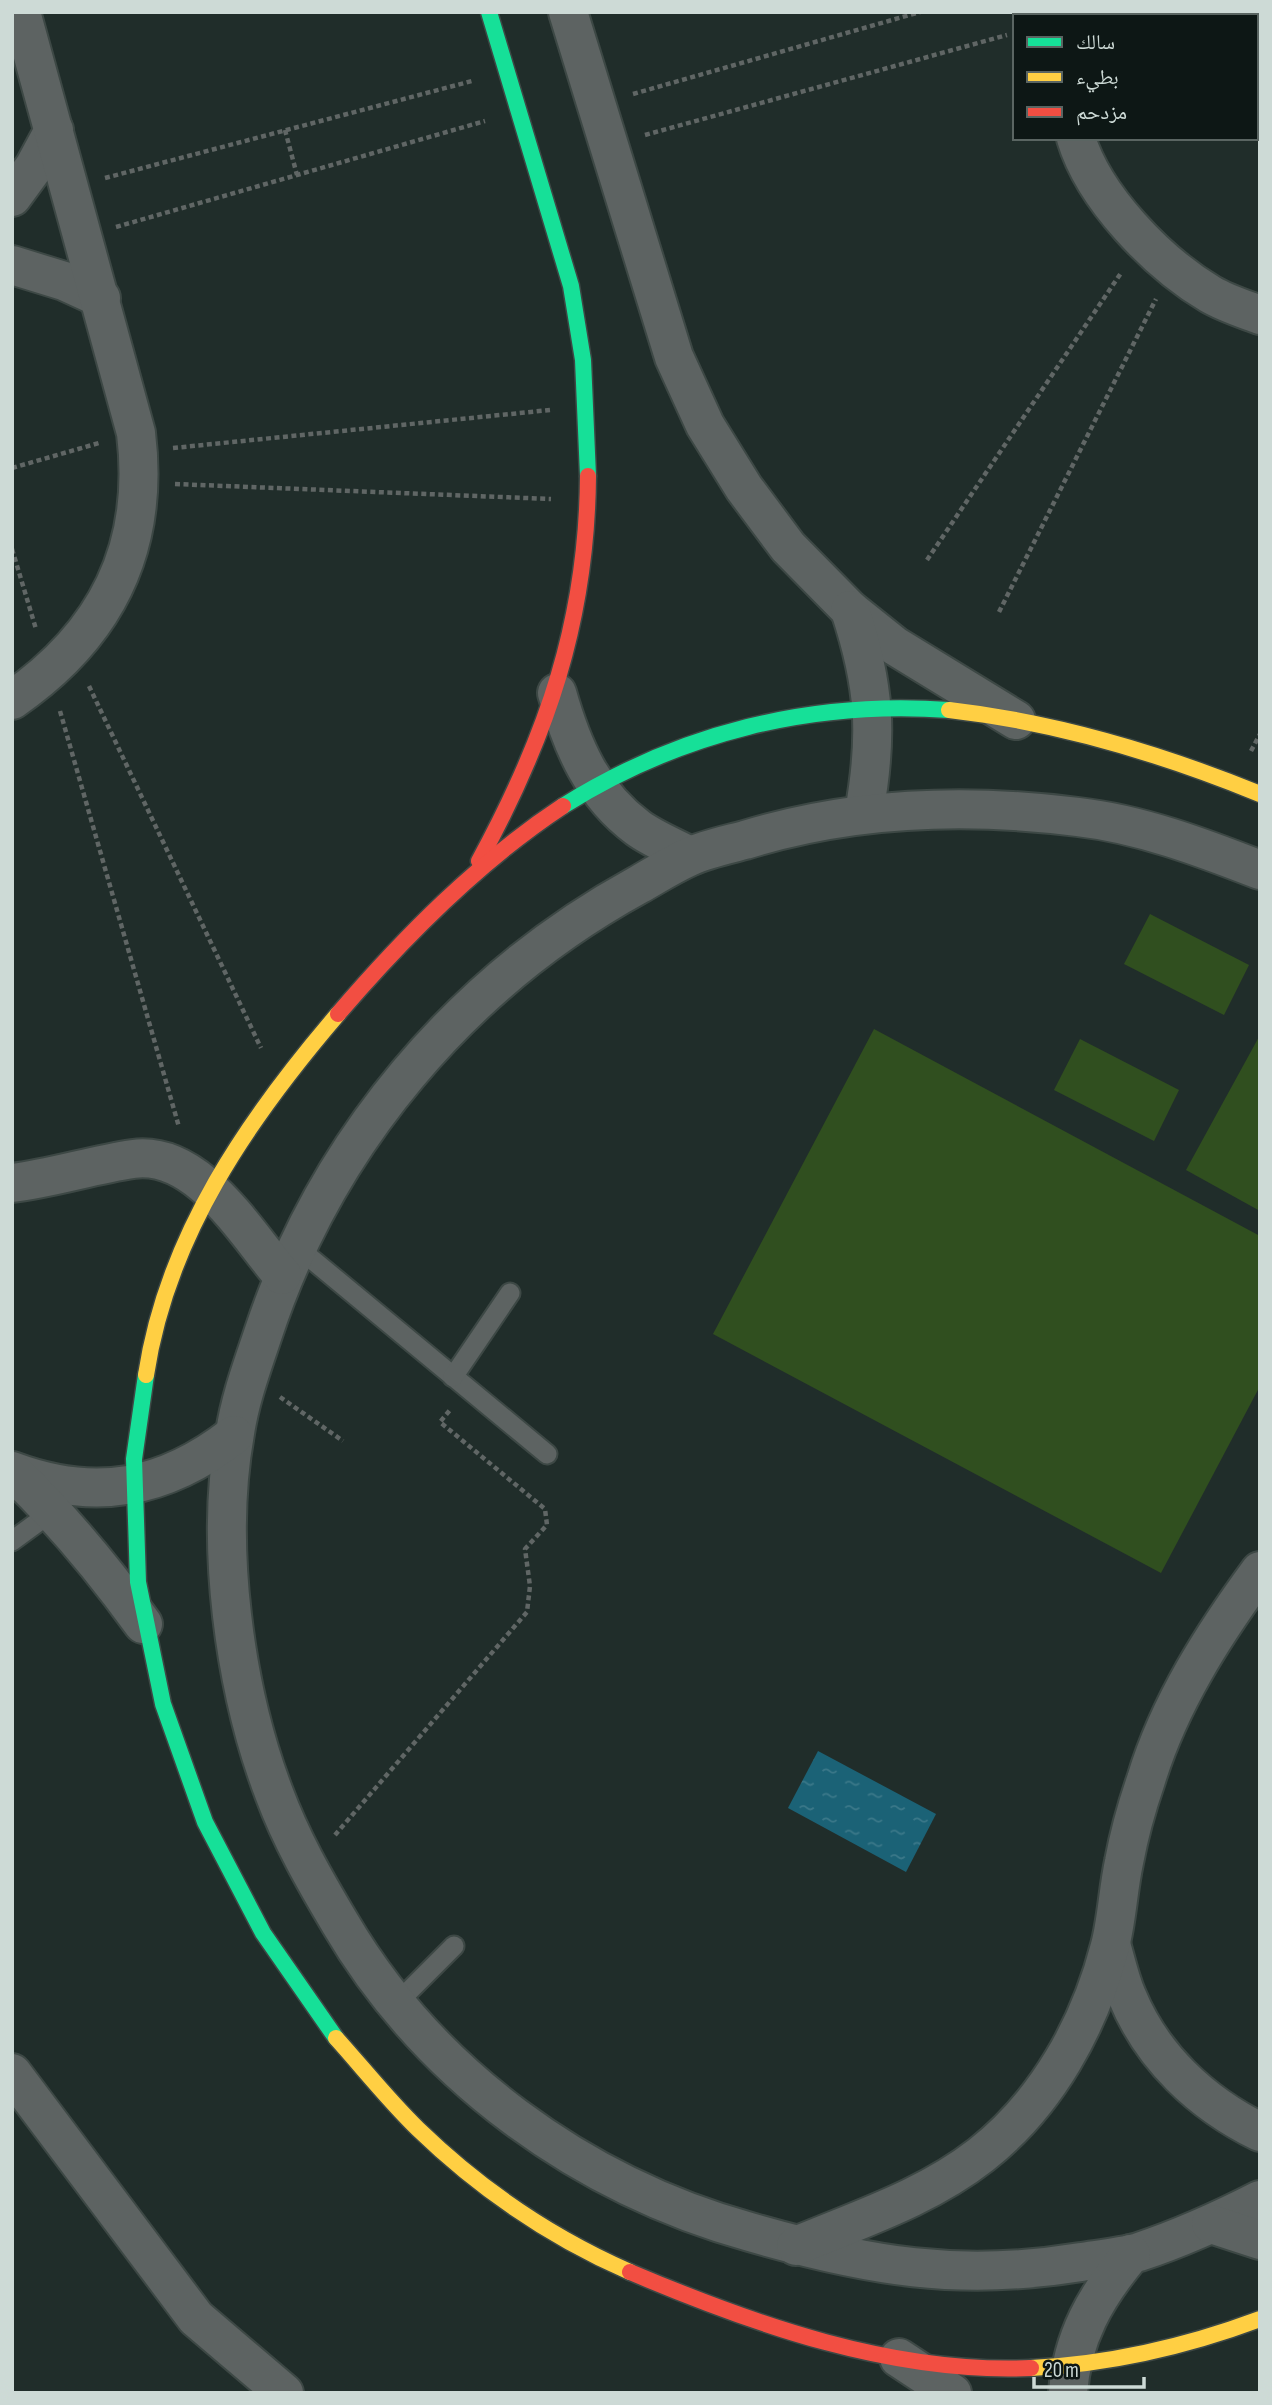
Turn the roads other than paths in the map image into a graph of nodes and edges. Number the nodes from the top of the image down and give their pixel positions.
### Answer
1 (20, 12) edge
2 (489, 12) edge
3 (568, 12) edge
4 (54, 130) junction
5 (1077, 140) edge
6 (12, 197) edge
7 (12, 265) edge
8 (101, 298) junction
9 (1260, 315) edge
10 (850, 610) junction
11 (556, 693) junction
12 (12, 700) edge
13 (873, 708) junction
14 (1018, 721) junction
15 (596, 786) junction
16 (1260, 794) edge
17 (864, 813) junction
18 (690, 856) junction
19 (1260, 870) edge
20 (465, 885) junction
21 (200, 1181) junction
22 (12, 1184) edge
23 (290, 1261) junction
24 (510, 1293) dead end
25 (460, 1383) junction
26 (234, 1435) junction
27 (547, 1454) dead end
28 (13, 1471) edge
29 (131, 1486) junction
30 (54, 1511) junction
31 (12, 1541) edge
32 (1260, 1571) edge
33 (143, 1624) junction
34 (1111, 1944) junction
35 (454, 1946) dead end
36 (394, 2005) junction
37 (12, 2073) edge
38 (1260, 2132) edge
39 (1260, 2200) edge
40 (1211, 2224) junction
41 (1260, 2241) edge
42 (796, 2246) junction
43 (1131, 2254) junction
44 (1260, 2319) edge
45 (899, 2358) junction
46 (1069, 2380) edge
47 (284, 2393) edge
48 (952, 2393) edge

1 - 4 street
2 - 11 street
3 - 10 street
4 - 6 street
4 - 8 street
5 - 9 street
7 - 8 street
8 - 12 street
10 - 13 street
10 - 14 street
11 - 15 street
11 - 20 street
13 - 14 street
13 - 15 street
13 - 17 street
14 - 16 street
15 - 18 street
15 - 20 street
17 - 18 street
17 - 19 street
18 - 23 street
20 - 21 street
21 - 22 street
21 - 23 street
21 - 29 street
23 - 25 lane
23 - 26 street
24 - 25 lane
25 - 27 lane
26 - 29 street
26 - 36 street
28 - 29 street
28 - 30 street
29 - 33 street
30 - 31 lane
30 - 33 street
32 - 34 street
33 - 45 street
34 - 38 street
34 - 42 street
35 - 36 lane
36 - 42 street
37 - 47 street
39 - 40 street
40 - 41 street
40 - 43 street
42 - 43 street
43 - 46 street
44 - 46 street
45 - 46 street
45 - 48 street

